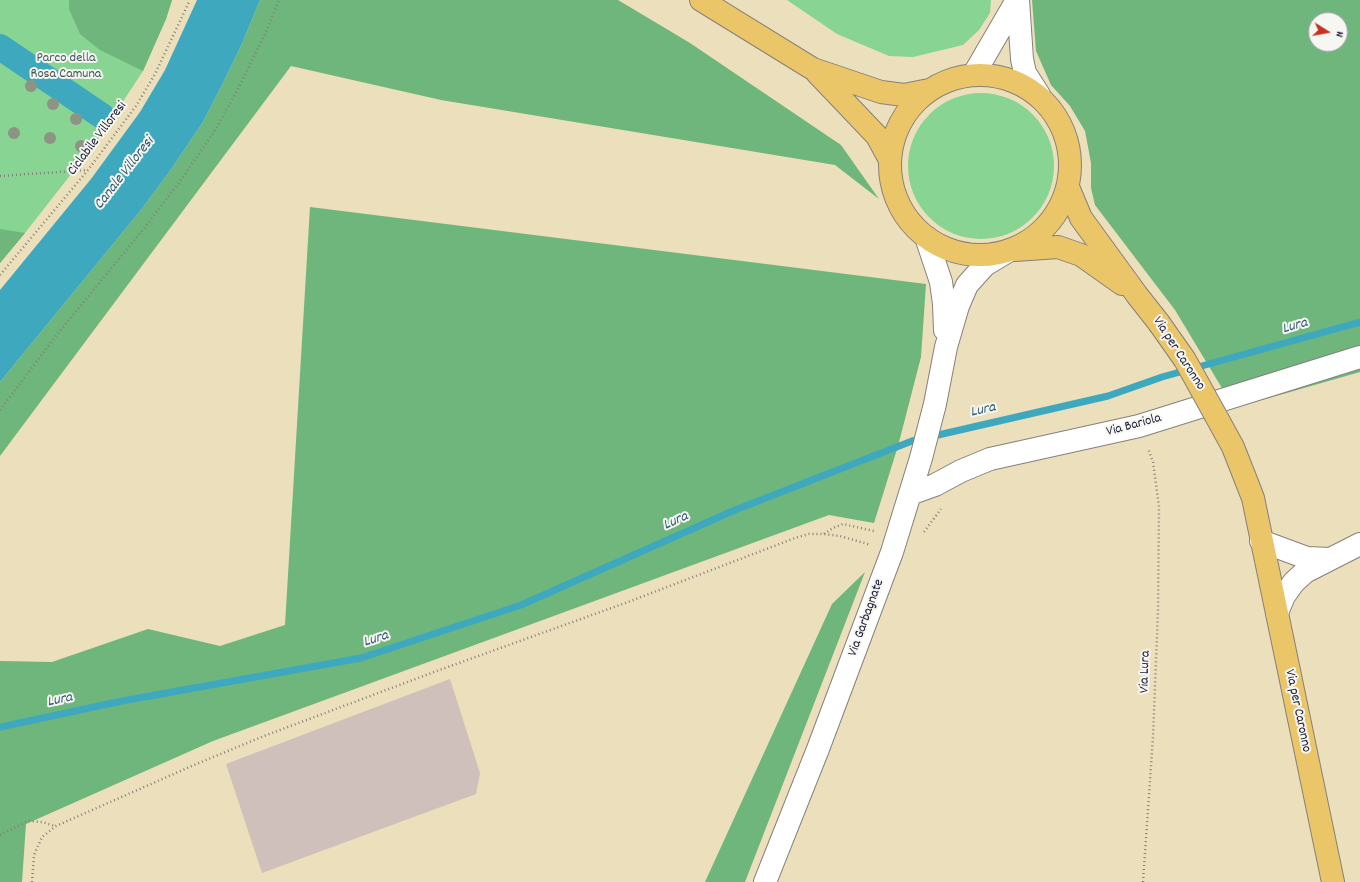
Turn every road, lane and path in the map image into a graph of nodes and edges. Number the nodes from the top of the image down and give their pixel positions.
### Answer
1 (190, 0) edge
2 (279, 0) edge
3 (701, 0) edge
4 (1017, 0) edge
5 (813, 69) junction
6 (974, 74) junction
7 (929, 90) junction
8 (1039, 95) junction
9 (890, 160) junction
10 (88, 170) junction
11 (0, 176) edge
12 (1068, 187) junction
13 (926, 237) junction
14 (1010, 250) junction
15 (0, 275) edge
16 (1137, 295) junction
17 (946, 347) junction
18 (1360, 357) edge
19 (0, 410) edge
20 (1153, 462) dead end
21 (910, 494) junction
22 (1262, 541) junction
23 (1360, 544) edge
24 (892, 552) junction
25 (1330, 559) junction
26 (1277, 613) junction
27 (56, 826) junction
28 (0, 835) edge
29 (32, 882) edge
30 (765, 882) edge
31 (1143, 882) edge
32 (1333, 882) edge

1 - 10 path, Ciclabile Villoresi
2 - 19 path
3 - 5 main road
4 - 6 street
4 - 8 street
5 - 7 main road
5 - 9 main road
6 - 7 main road
6 - 8 main road
7 - 9 main road
8 - 12 main road
9 - 13 main road
10 - 11 path
10 - 15 path, Ciclabile Villoresi
12 - 14 main road
12 - 16 main road, Via per Caronno
13 - 14 main road
13 - 17 street, Via Garbagnate
14 - 16 main road, Via per Caronno
14 - 17 street, Via Garbagnate
16 - 22 main road, Via per Caronno, bridge
17 - 21 street, Via Garbagnate
18 - 21 street, Via Bariola
20 - 31 path, Via Lura
21 - 24 street, Via Garbagnate
22 - 25 street
22 - 26 main road, Via per Caronno
23 - 25 street
24 - 27 path
24 - 30 street, Via Garbagnate
25 - 26 street
26 - 32 main road, Via per Caronno
27 - 28 path
27 - 29 path

